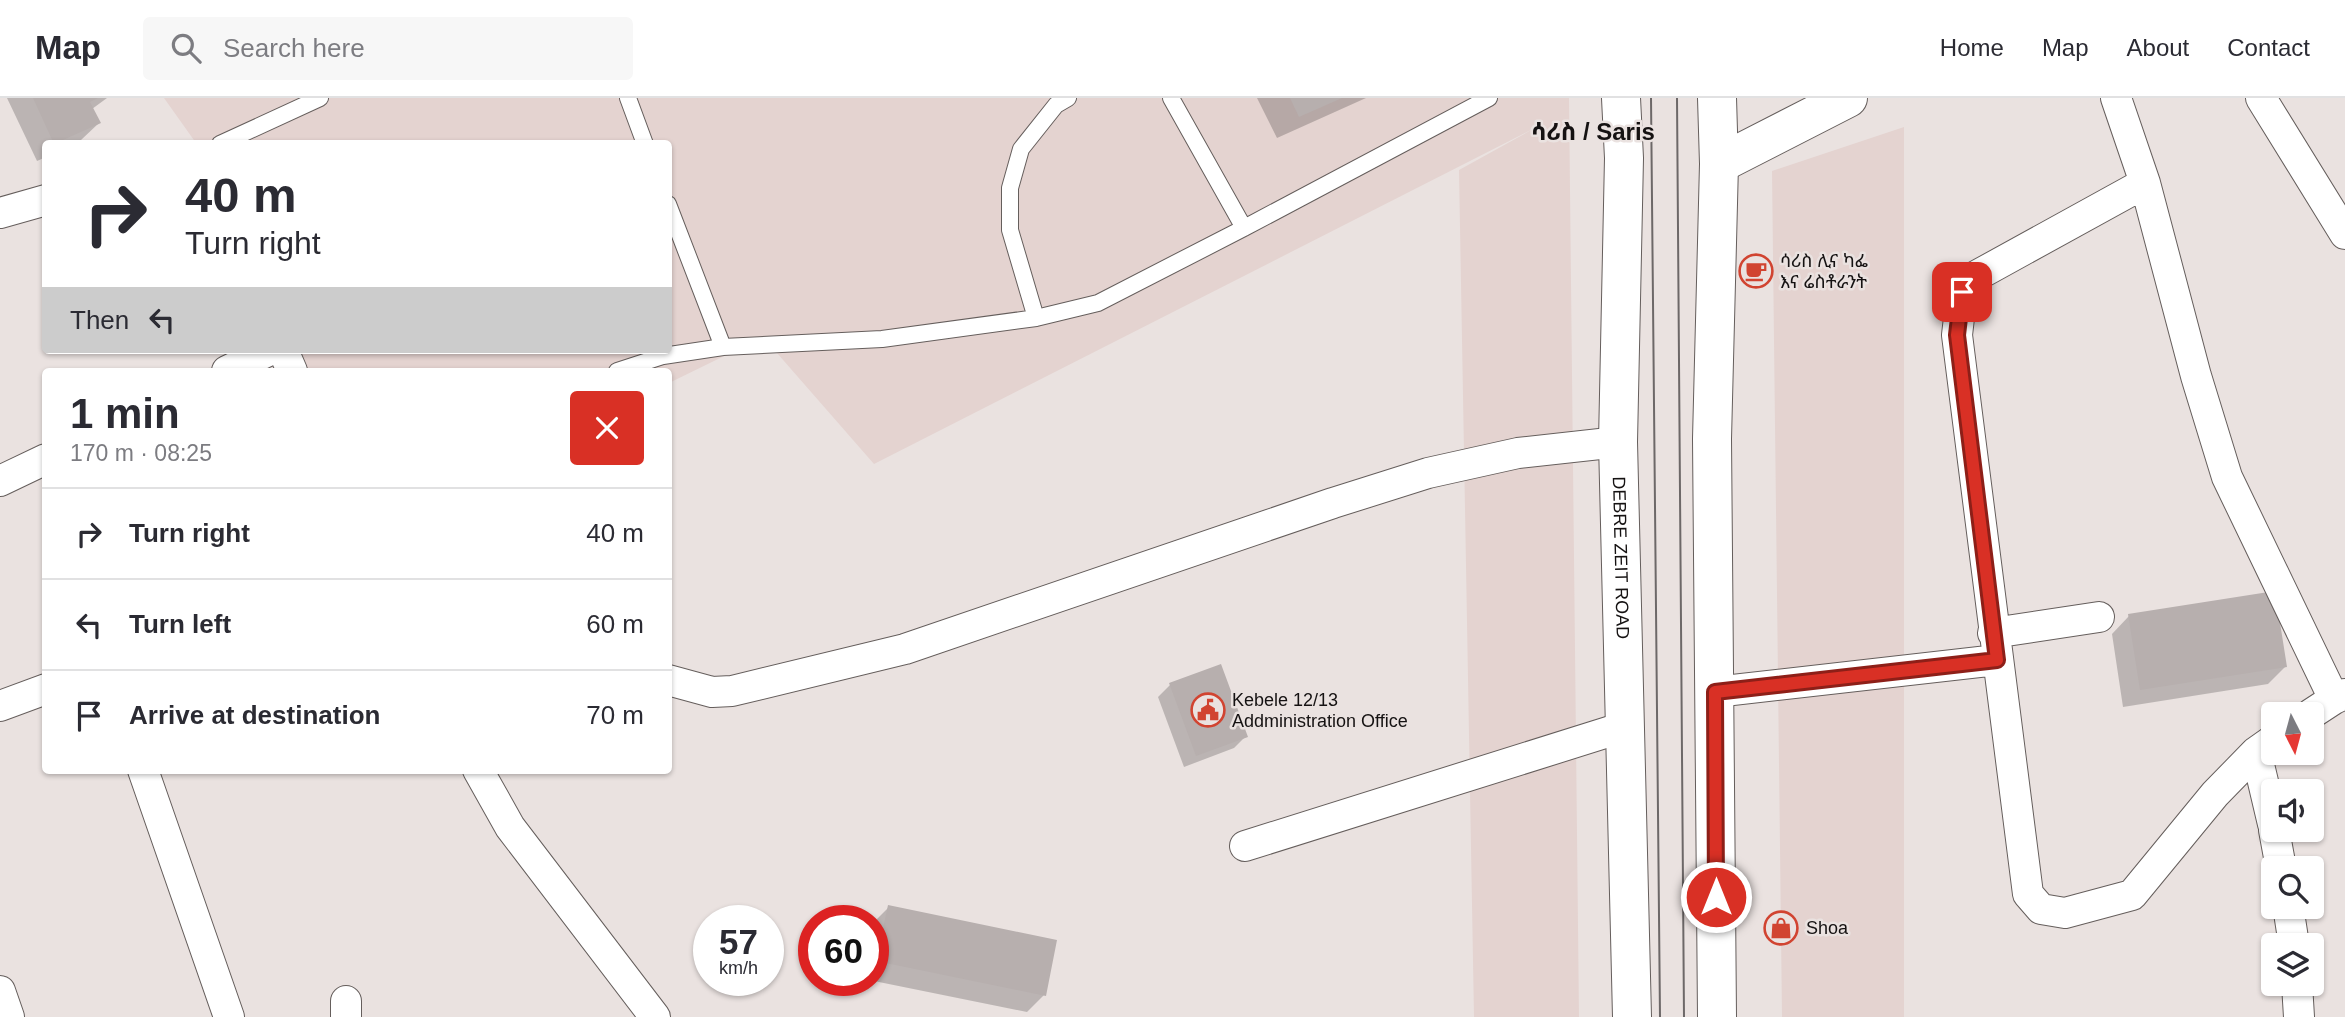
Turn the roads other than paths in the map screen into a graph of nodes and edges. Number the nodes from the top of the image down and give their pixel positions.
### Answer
1 (320, 98) edge
2 (628, 98) edge
3 (1068, 98) edge
4 (1171, 98) edge
5 (1489, 98) edge
6 (1621, 98) edge
7 (1718, 98) edge
8 (1848, 98) edge
9 (2116, 98) edge
10 (2261, 98) edge
11 (229, 140) edge
12 (644, 140) edge
13 (1719, 164) junction
14 (2145, 183) junction
15 (42, 201) edge
16 (0, 213) edge
17 (672, 214) edge
18 (1244, 228) junction
19 (2345, 234) edge
20 (1036, 318) junction
21 (723, 346) junction
22 (262, 354) edge
23 (233, 368) edge
24 (626, 368) edge
25 (1618, 442) junction
26 (42, 461) edge
27 (0, 481) edge
28 (2099, 617) dead end
29 (1995, 646) junction
30 (672, 681) edge
31 (42, 690) edge
32 (1715, 692) junction
33 (2330, 702) edge
34 (0, 706) edge
35 (1627, 726) junction
36 (2261, 750) edge
37 (144, 774) edge
38 (480, 774) edge
39 (1245, 846) dead end
40 (0, 991) edge
41 (2298, 996) edge
42 (9, 1017) edge
43 (229, 1017) edge
44 (655, 1017) edge
45 (1632, 1017) edge
46 (1717, 1017) edge
47 (2299, 1017) edge

1 - 11 lane
2 - 12 lane
3 - 20 lane
4 - 18 lane
5 - 18 lane
6 - 25 main road, DEBRE ZEIT ROAD
7 - 13 main road
8 - 13 main road
9 - 14 street
10 - 19 street
13 - 32 main road
14 - 29 street
14 - 33 street
15 - 16 street
17 - 21 lane
18 - 20 lane
20 - 21 lane
21 - 24 lane
22 - 23 street
25 - 30 street
25 - 35 main road, DEBRE ZEIT ROAD
26 - 27 street
28 - 29 street
29 - 32 street
29 - 36 street
31 - 34 street
32 - 46 main road
35 - 39 street
35 - 45 main road, DEBRE ZEIT ROAD
37 - 43 street
38 - 44 street
40 - 42 street
41 - 47 street

